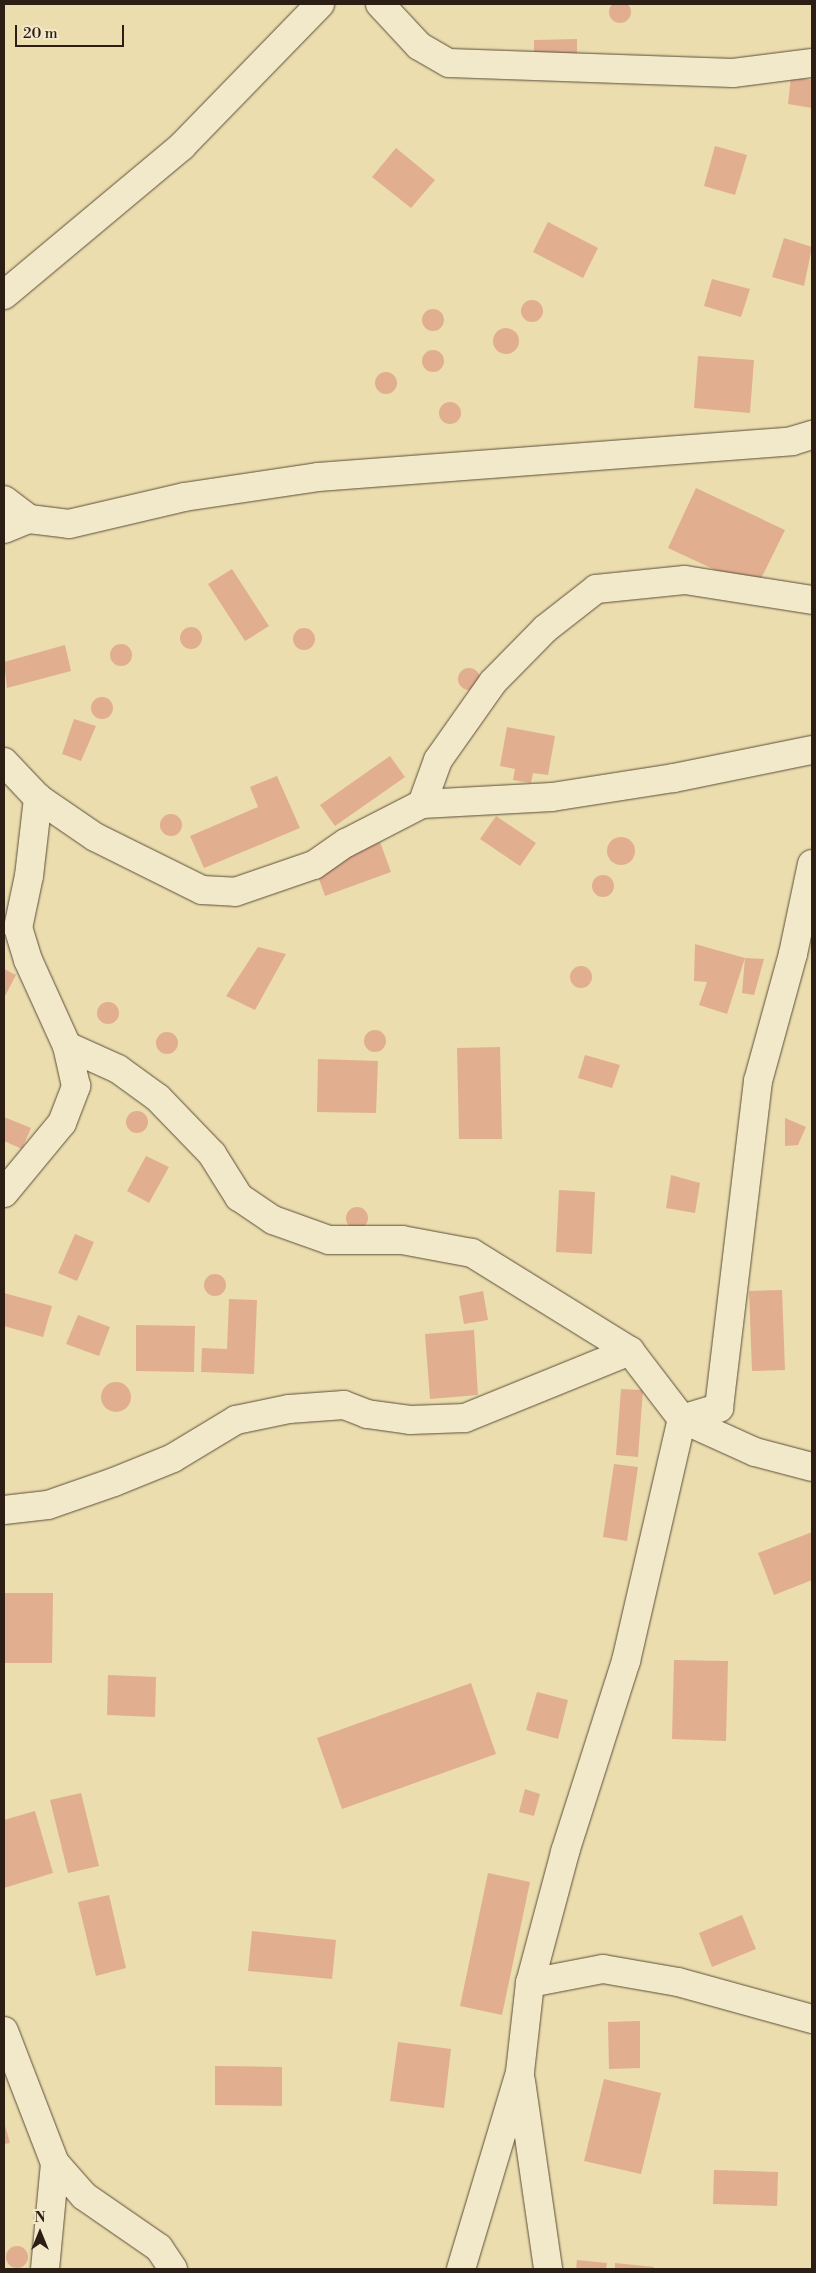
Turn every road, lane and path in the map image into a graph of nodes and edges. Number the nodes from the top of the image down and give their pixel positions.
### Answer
1 (320, 4) edge
2 (380, 4) edge
3 (812, 63) edge
4 (4, 295) edge
5 (812, 435) edge
6 (4, 500) edge
7 (29, 519) junction
8 (4, 529) edge
9 (812, 600) edge
10 (812, 750) edge
11 (4, 762) edge
12 (38, 798) junction
13 (422, 804) junction
14 (812, 864) edge
15 (15, 946) edge
16 (67, 1046) junction
17 (4, 1193) edge
18 (630, 1351) junction
19 (682, 1419) junction
20 (812, 1467) edge
21 (4, 1510) edge
22 (530, 1983) junction
23 (812, 2019) edge
24 (4, 2031) edge
25 (520, 2072) junction
26 (55, 2163) junction
27 (45, 2269) edge
28 (173, 2269) edge
29 (461, 2269) edge
30 (548, 2269) edge

1 - 4 street
2 - 3 street
5 - 7 street
6 - 7 street
7 - 8 street
9 - 13 street
10 - 13 street
11 - 12 street
12 - 13 street
12 - 15 street
14 - 19 street
15 - 16 street
16 - 17 street
16 - 18 street
18 - 19 street
18 - 21 street
19 - 20 street
19 - 22 street
22 - 23 street
22 - 25 street
24 - 26 street
25 - 29 street
25 - 30 street
26 - 27 street
26 - 28 street

